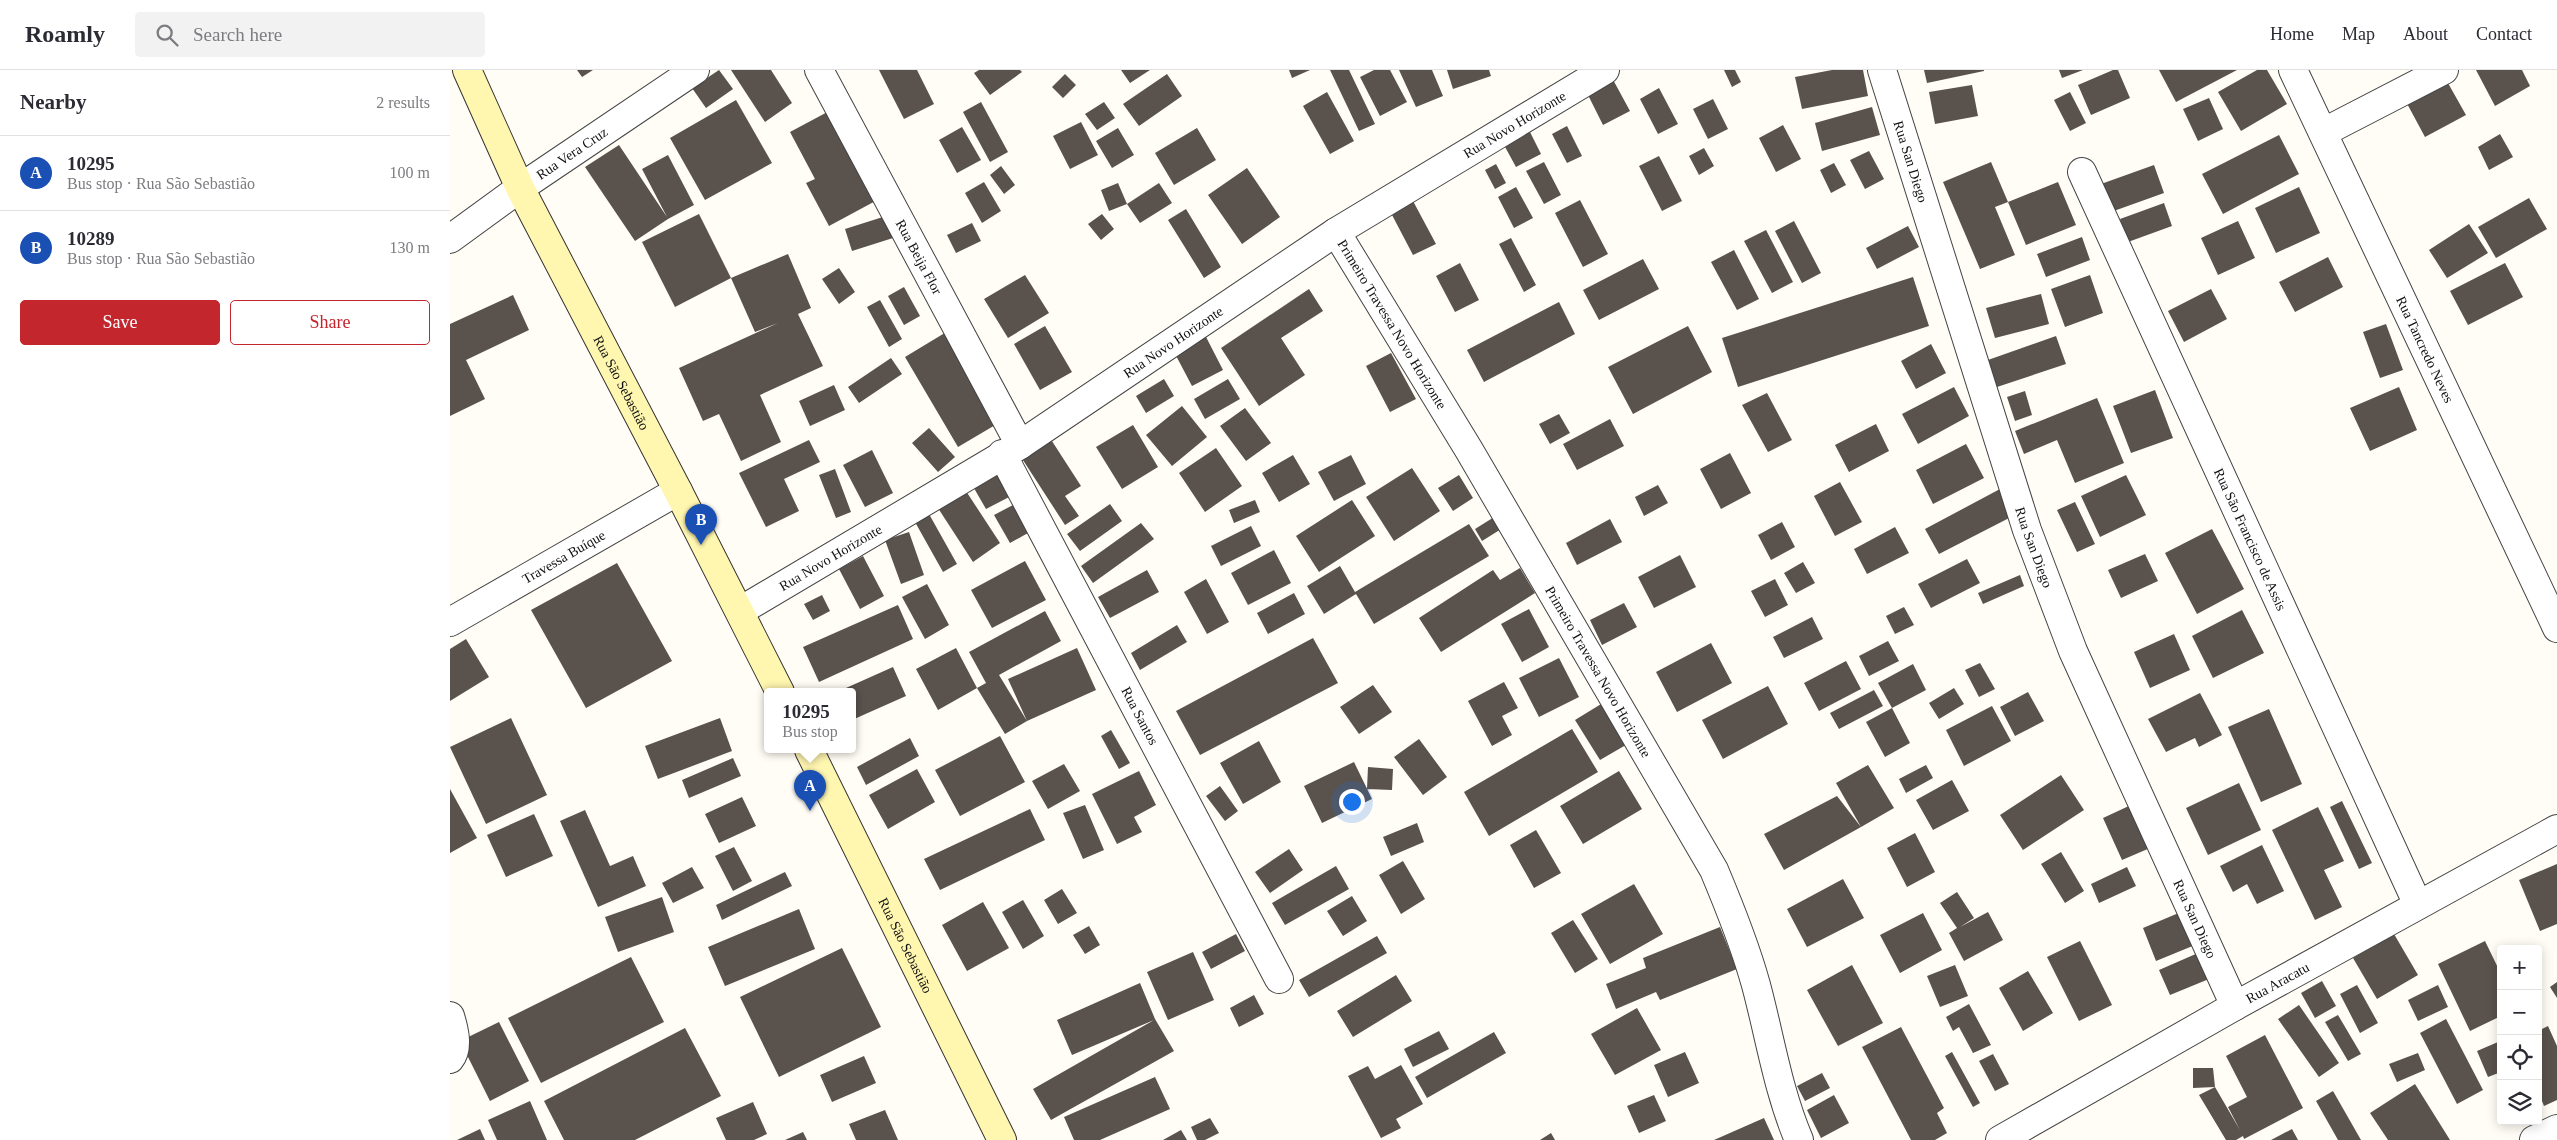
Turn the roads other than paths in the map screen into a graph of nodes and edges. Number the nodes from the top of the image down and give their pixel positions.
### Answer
1 (467, 70) edge
2 (695, 70) edge
3 (819, 70) edge
4 (1605, 70) edge
5 (1882, 70) edge
6 (2294, 70) edge
7 (2444, 70) edge
8 (2324, 132) junction
9 (2082, 172) dead end
10 (520, 188) junction
11 (1336, 232) junction
12 (450, 239) edge
13 (1011, 450) junction
14 (678, 491) junction
15 (740, 611) junction
16 (450, 622) edge
17 (2557, 628) edge
18 (778, 688) edge
19 (809, 753) edge
20 (2557, 829) edge
21 (2418, 905) junction
22 (1279, 979) dead end
23 (2235, 1006) junction
24 (450, 1016) edge
25 (452, 1056) edge
26 (2557, 1128) edge
27 (1002, 1140) edge
28 (1799, 1140) edge
29 (2000, 1140) edge
30 (2534, 1140) edge

1 - 10 street, Rua São Sebastião
2 - 10 street, Rua Vera Cruz
3 - 13 street, Rua Beija Flor
4 - 11 street, Rua Novo Horizonte
5 - 23 street, Rua San Diego
6 - 8 street, Rua Tancredo Neves
7 - 8 street
8 - 17 street, Rua Tancredo Neves
9 - 21 street, Rua São Francisco de Assis
10 - 12 street, Rua Vera Cruz
10 - 14 street, Rua São Sebastião
11 - 13 street, Rua Novo Horizonte
11 - 28 street, Primeiro Travessa Novo Horizonte
13 - 15 street, Rua Novo Horizonte
13 - 22 street, Rua Santos
14 - 15 street, Rua São Sebastião
14 - 16 street, Travessa Buíque
15 - 18 street, Rua São Sebastião
19 - 27 street, Rua São Sebastião
20 - 21 street, Rua Aracatu
21 - 23 street, Rua Aracatu
23 - 29 street, Rua Aracatu
24 - 25 street
26 - 30 street

